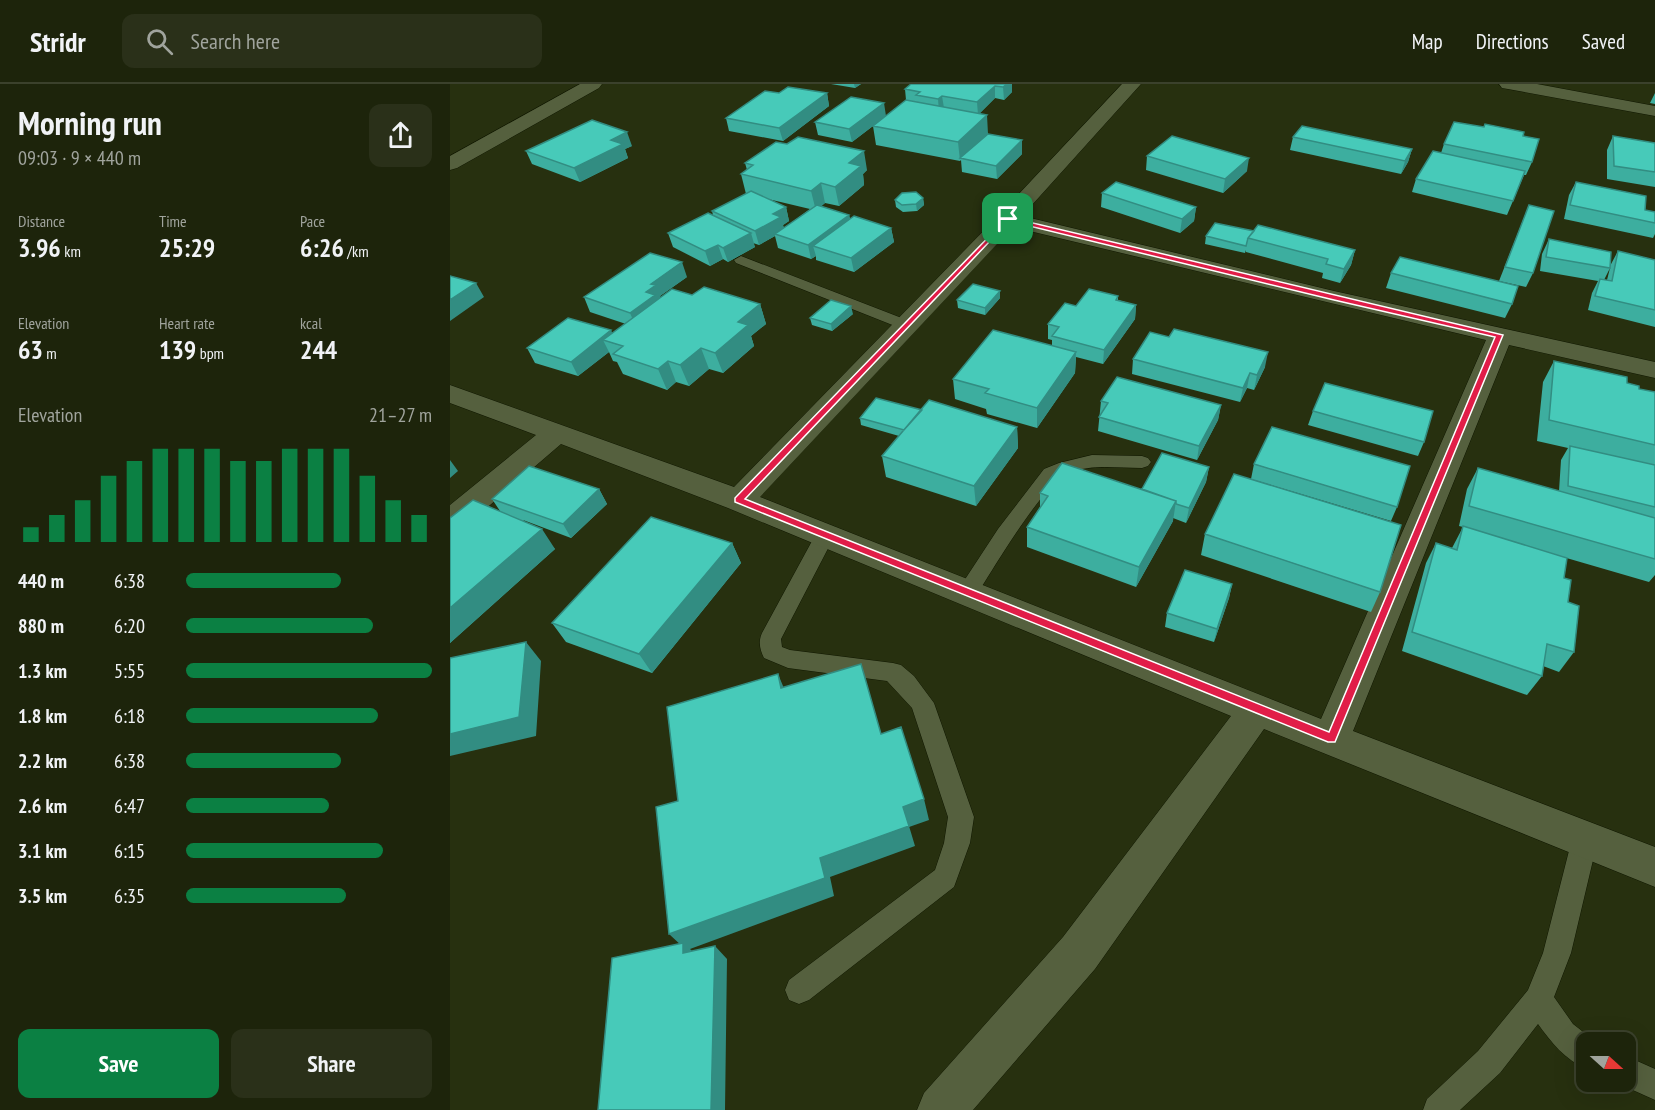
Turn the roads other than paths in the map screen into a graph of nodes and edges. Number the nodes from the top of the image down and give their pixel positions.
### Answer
1 (593, 84) edge
2 (1132, 84) edge
3 (1508, 84) edge
4 (1655, 111) edge
5 (450, 164) edge
6 (1008, 219) junction
7 (741, 260) edge
8 (906, 325) junction
9 (1500, 335) junction
10 (1655, 370) edge
11 (450, 393) edge
12 (558, 432) junction
13 (1142, 462) dead end
14 (739, 500) junction
15 (450, 522) edge
16 (825, 535) junction
17 (967, 593) junction
18 (1257, 710) junction
19 (1332, 738) junction
20 (1585, 839) junction
21 (1655, 867) edge
22 (799, 990) dead end
23 (1538, 1000) junction
24 (1576, 1045) edge
25 (1636, 1076) edge
26 (1655, 1085) edge
27 (941, 1110) edge
28 (1438, 1110) edge

1 - 5 street
2 - 6 street
3 - 4 street
6 - 8 street
6 - 9 street
7 - 8 lane
8 - 14 street
9 - 10 street
9 - 19 street
11 - 12 street
12 - 14 street
12 - 15 street
13 - 17 lane
14 - 16 street
16 - 17 street
16 - 22 lane
17 - 18 street
18 - 19 street
18 - 27 street
19 - 20 street
20 - 21 street
20 - 23 lane
23 - 24 lane
23 - 28 lane
25 - 26 lane

